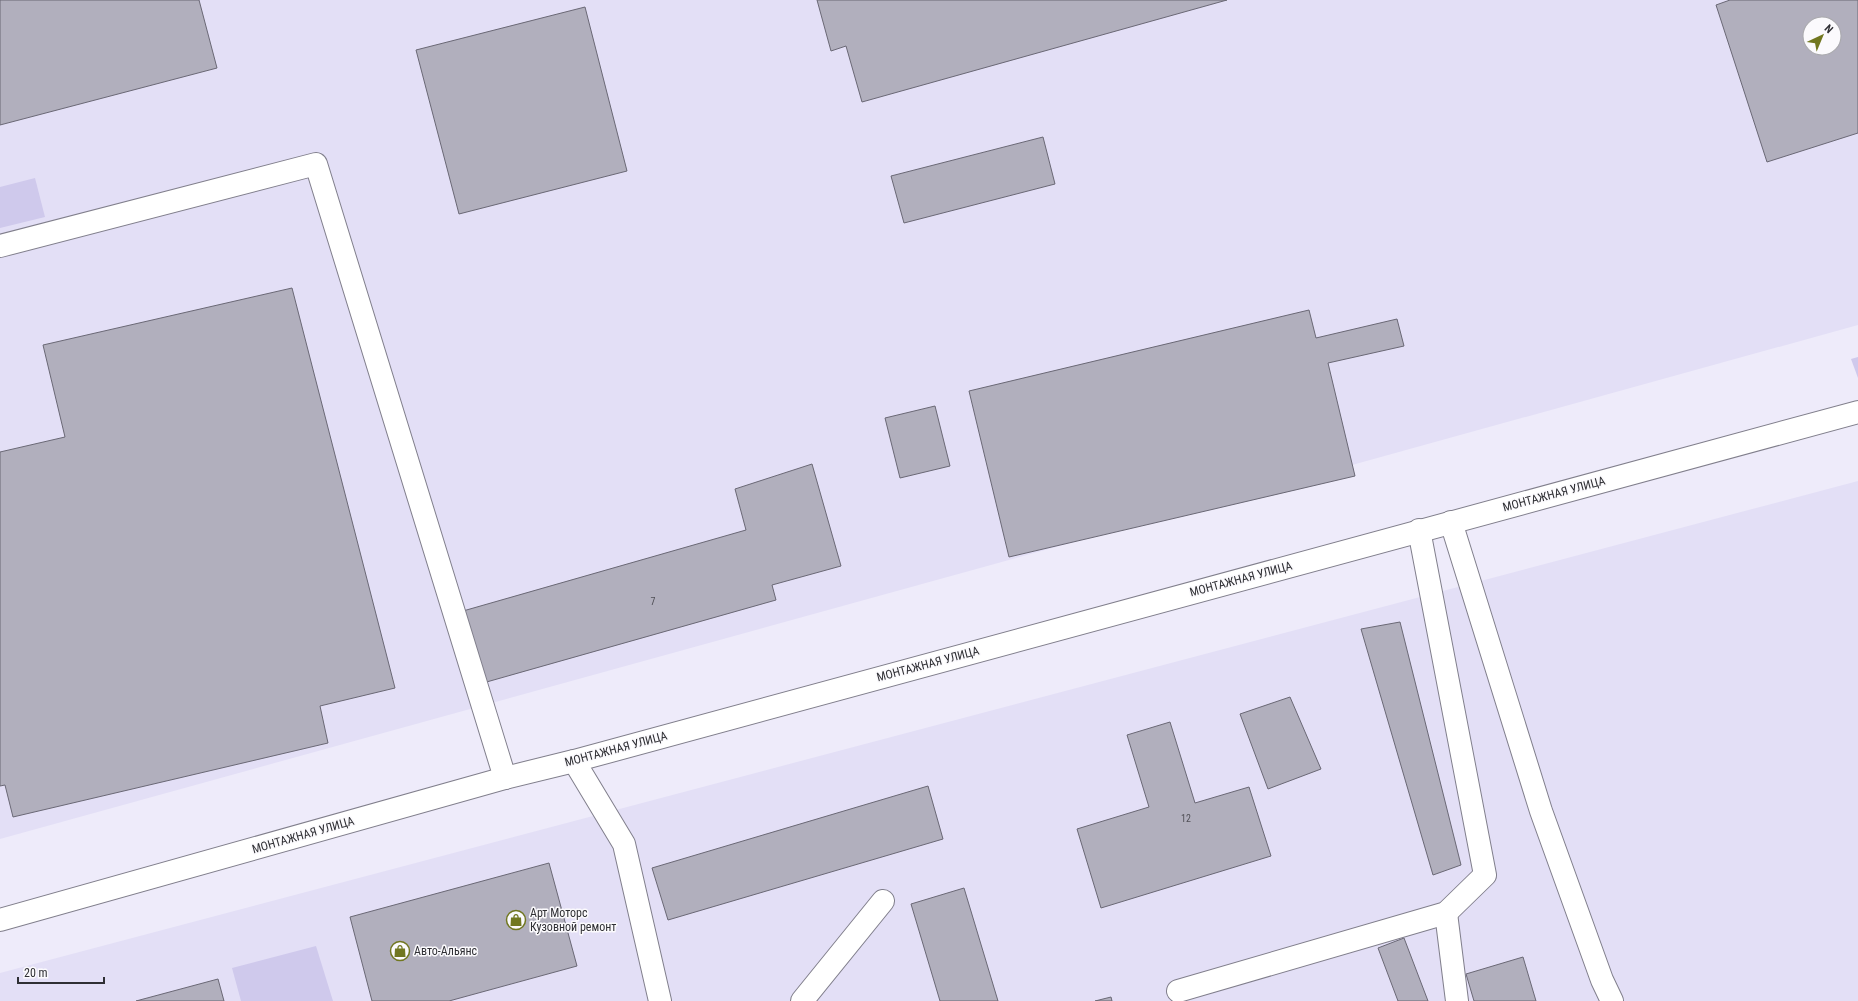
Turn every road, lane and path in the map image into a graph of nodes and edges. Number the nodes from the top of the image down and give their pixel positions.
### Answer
1 (0, 246) edge
2 (1858, 412) edge
3 (1451, 522) junction
4 (1419, 530) junction
5 (574, 761) junction
6 (505, 778) junction
7 (883, 901) dead end
8 (1446, 913) junction
9 (0, 920) edge
10 (1178, 991) dead end
11 (660, 1001) edge
12 (802, 1001) edge
13 (1458, 1001) edge
14 (1612, 1001) edge

1 - 6 street
2 - 3 street, МОНТАЖНАЯ УЛИЦА
3 - 4 street, МОНТАЖНАЯ УЛИЦА
3 - 14 street
4 - 5 street, МОНТАЖНАЯ УЛИЦА
4 - 8 street
5 - 6 street, МОНТАЖНАЯ УЛИЦА
5 - 11 street
6 - 9 street, МОНТАЖНАЯ УЛИЦА
7 - 12 street
8 - 10 street
8 - 13 street

